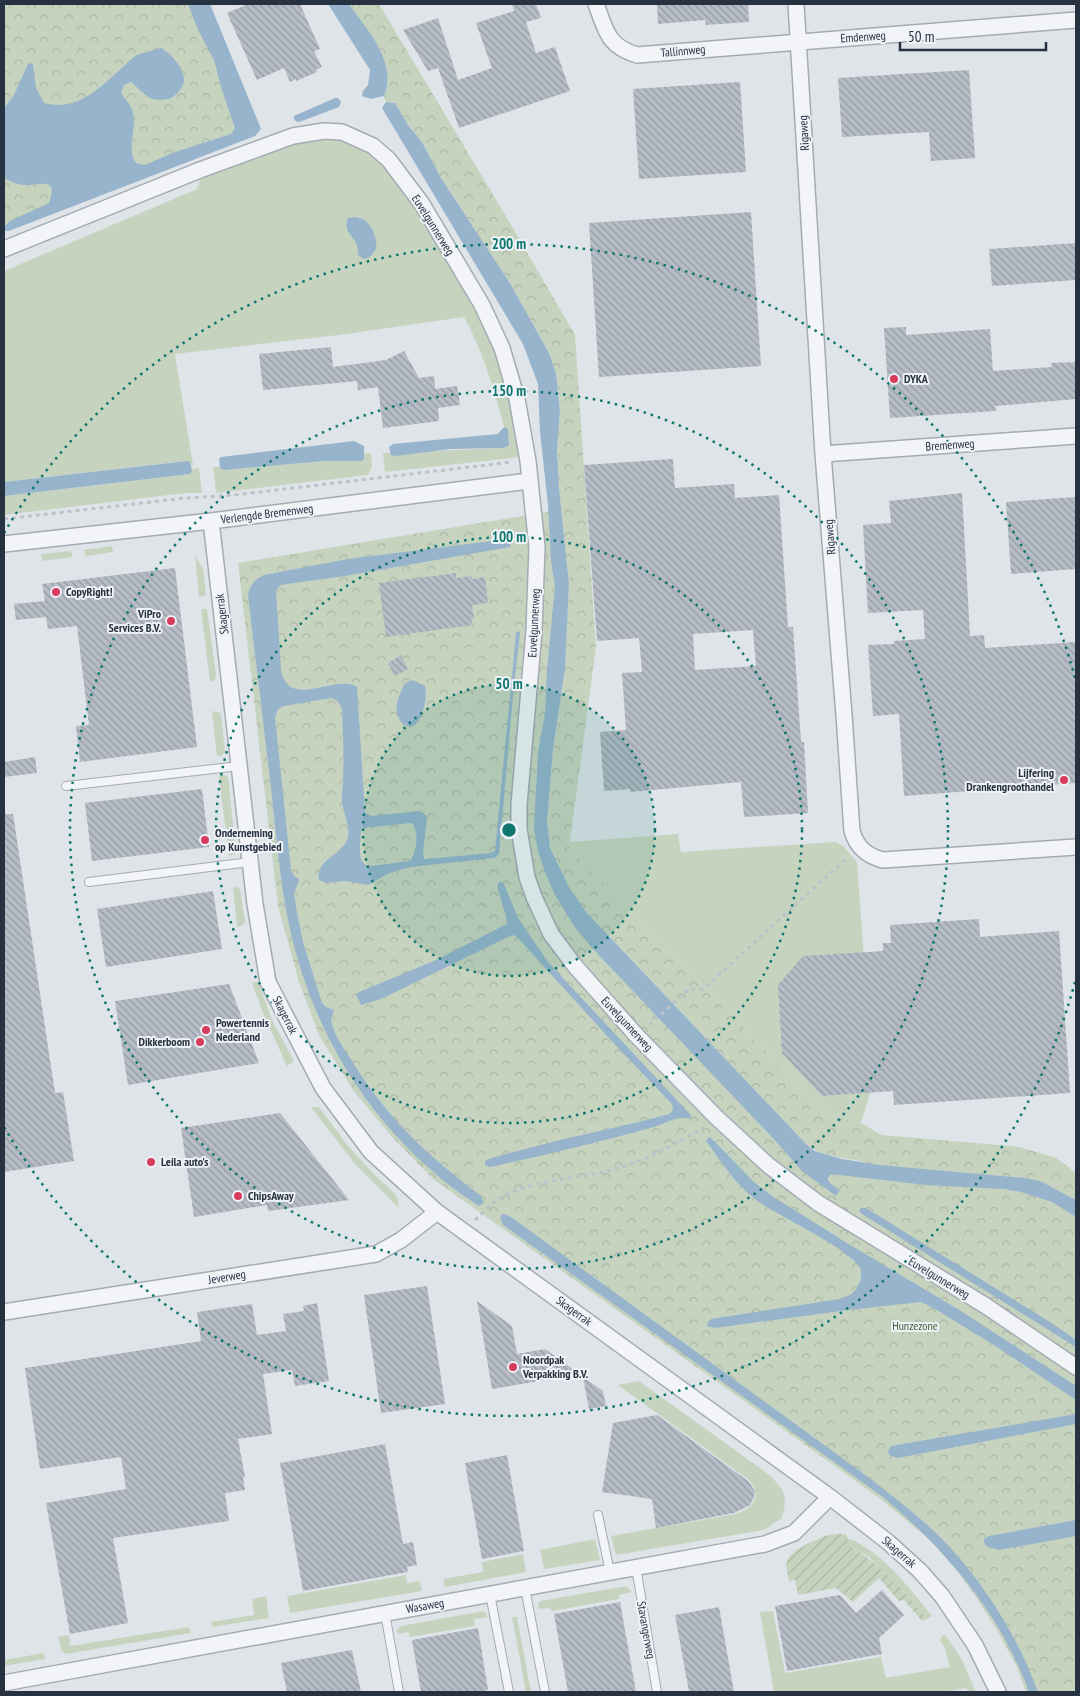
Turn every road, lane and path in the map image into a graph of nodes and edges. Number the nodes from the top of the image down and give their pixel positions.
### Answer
1 (596, 4) edge
2 (796, 4) edge
3 (1076, 20) edge
4 (799, 42) junction
5 (4, 249) edge
6 (1076, 436) edge
7 (823, 454) junction
8 (528, 461) junction
9 (529, 481) junction
10 (4, 519) edge
11 (211, 521) junction
12 (4, 544) edge
13 (240, 766) junction
14 (66, 786) dead end
15 (859, 846) junction
16 (1076, 847) edge
17 (250, 862) junction
18 (89, 882) dead end
19 (648, 1027) dead end
20 (716, 1117) junction
21 (437, 1212) junction
22 (464, 1230) junction
23 (4, 1312) edge
24 (1076, 1367) edge
25 (830, 1498) junction
26 (598, 1515) dead end
27 (636, 1567) junction
28 (610, 1572) junction
29 (526, 1588) junction
30 (490, 1594) junction
31 (385, 1613) junction
32 (4, 1683) edge
33 (399, 1692) edge
34 (509, 1692) edge
35 (545, 1692) edge
36 (657, 1692) edge
37 (998, 1692) edge

1 - 4 street, Tallinnweg
2 - 4 street, Rigaweg
3 - 4 street, Emdenweg
4 - 7 street, Rigaweg
5 - 8 street, Euvelgunnerweg
6 - 7 street, Bremenweg
7 - 15 street, Rigaweg
8 - 9 street, Euvelgunnerweg
8 - 10 path, Verlengde Bremenweg
9 - 11 street, Verlengde Bremenweg
9 - 20 street, Euvelgunnerweg
11 - 12 street, Verlengde Bremenweg
11 - 13 street, Skagerrak
13 - 14 lane
13 - 17 street, Skagerrak
15 - 16 street
15 - 19 path
17 - 18 lane
17 - 21 street, Skagerrak
20 - 22 path
20 - 24 street, Euvelgunnerweg
21 - 22 street, Skagerrak
21 - 23 street, Jeverweg
22 - 25 street, Skagerrak
25 - 27 street, Wasaweg
25 - 37 street, Skagerrak
26 - 28 lane
27 - 28 street, Wasaweg
27 - 36 lane, Stavangerweg
28 - 29 street, Wasaweg
29 - 30 street, Wasaweg
29 - 35 lane
30 - 31 street, Wasaweg
30 - 34 lane
31 - 32 street, Wasaweg
31 - 33 lane

